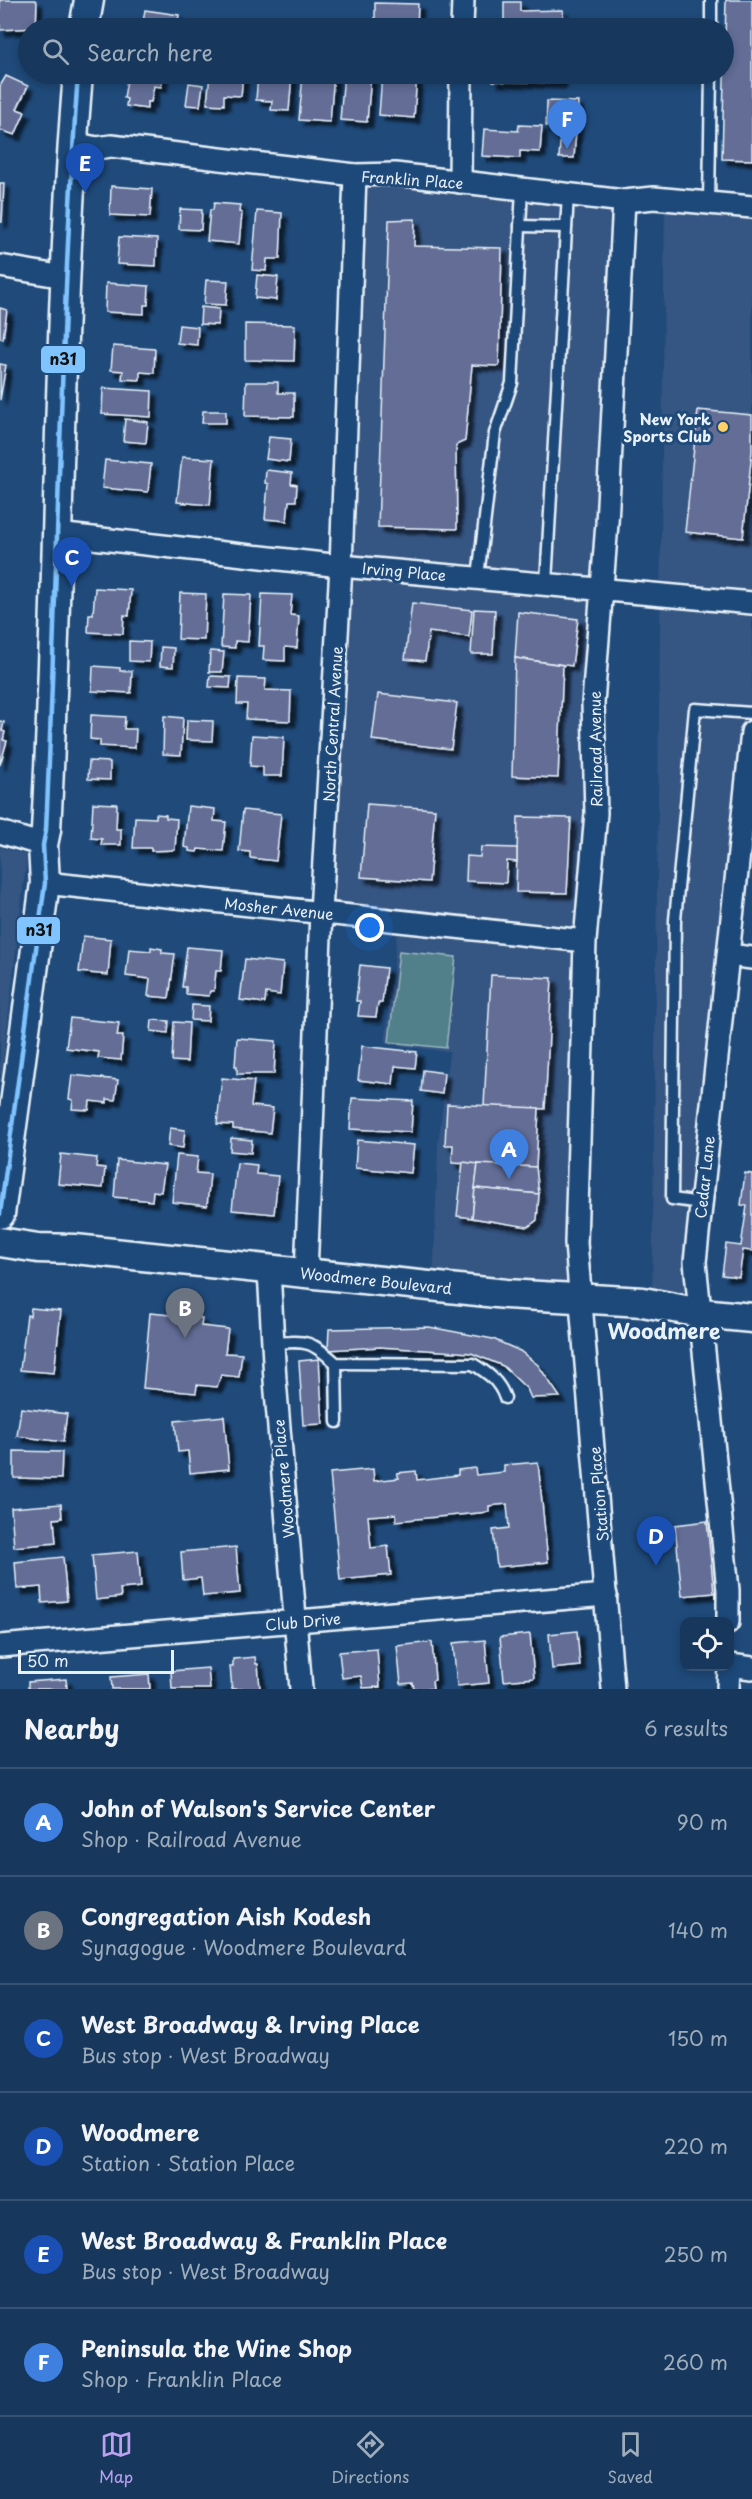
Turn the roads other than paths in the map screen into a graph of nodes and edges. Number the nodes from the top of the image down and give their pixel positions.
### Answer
1 (89, 0) edge
2 (463, 0) edge
3 (711, 0) edge
4 (86, 18) edge
5 (462, 18) edge
6 (711, 18) edge
7 (77, 84) edge
8 (462, 84) edge
9 (711, 84) edge
10 (72, 142) junction
11 (355, 175) junction
12 (460, 182) junction
13 (522, 189) junction
14 (568, 194) junction
15 (624, 201) junction
16 (709, 202) junction
17 (752, 207) edge
18 (520, 226) junction
19 (566, 226) junction
20 (0, 266) edge
21 (64, 277) junction
22 (57, 534) junction
23 (341, 566) junction
24 (478, 578) junction
25 (546, 583) junction
26 (601, 588) junction
27 (752, 603) edge
28 (752, 713) edge
29 (752, 732) edge
30 (0, 832) edge
31 (43, 845) junction
32 (45, 883) junction
33 (321, 912) junction
34 (585, 941) junction
35 (729, 955) junction
36 (752, 958) edge
37 (701, 1203) junction
38 (0, 1214) edge
39 (0, 1242) edge
40 (269, 1270) junction
41 (306, 1273) junction
42 (582, 1298) junction
43 (700, 1313) junction
44 (752, 1318) edge
45 (273, 1343) junction
46 (336, 1363) junction
47 (505, 1398) dead end
48 (337, 1422) dead end
49 (606, 1595) junction
50 (728, 1617) edge
51 (295, 1622) junction
52 (0, 1646) edge
53 (734, 1666) edge
54 (752, 1668) edge
55 (729, 1671) edge
56 (301, 1689) edge
57 (613, 1689) edge
58 (728, 1689) edge

1 - 4 main road
2 - 5 street
3 - 6 lane
7 - 10 main road
8 - 12 street
9 - 16 lane
10 - 11 street, Franklin Place
10 - 21 main road
11 - 12 street, Franklin Place
11 - 23 street, North Central Avenue
12 - 13 street, Franklin Place
13 - 14 street, Franklin Place
13 - 18 lane
14 - 15 street, Franklin Place
14 - 19 lane
15 - 16 street, Franklin Place
15 - 26 street, Railroad Avenue
16 - 17 street, Franklin Place
18 - 19 lane
18 - 24 lane
19 - 25 lane
20 - 21 street
21 - 22 main road
22 - 23 street, Irving Place
22 - 31 main road
23 - 24 street, Irving Place
23 - 33 street, North Central Avenue
24 - 25 street, Irving Place
25 - 26 street, Irving Place
26 - 27 street, Irving Place
26 - 34 street, Railroad Avenue
28 - 37 lane
29 - 35 street, Cedar Lane
30 - 31 street
31 - 32 main road
32 - 33 street, Mosher Avenue
32 - 38 main road
33 - 34 street, Mosher Avenue
33 - 41 street, North Central Avenue
34 - 42 street, Railroad Avenue
35 - 36 street
35 - 37 street, Cedar Lane
37 - 43 street, Cedar Lane
39 - 40 main road, Woodmere Boulevard
40 - 41 main road, Woodmere Boulevard
40 - 45 street, Woodmere Place
41 - 42 main road, Woodmere Boulevard
42 - 43 main road, Woodmere Boulevard
42 - 49 street, Station Place
43 - 44 main road, Woodmere Boulevard
43 - 50 street, Cedar Lane
45 - 46 lane
45 - 51 street, Woodmere Place
46 - 47 lane
46 - 48 lane
49 - 51 street, Club Drive
49 - 57 street, Station Place
51 - 52 street, Club Drive
51 - 56 street, Woodmere Place
53 - 54 street
55 - 58 street

